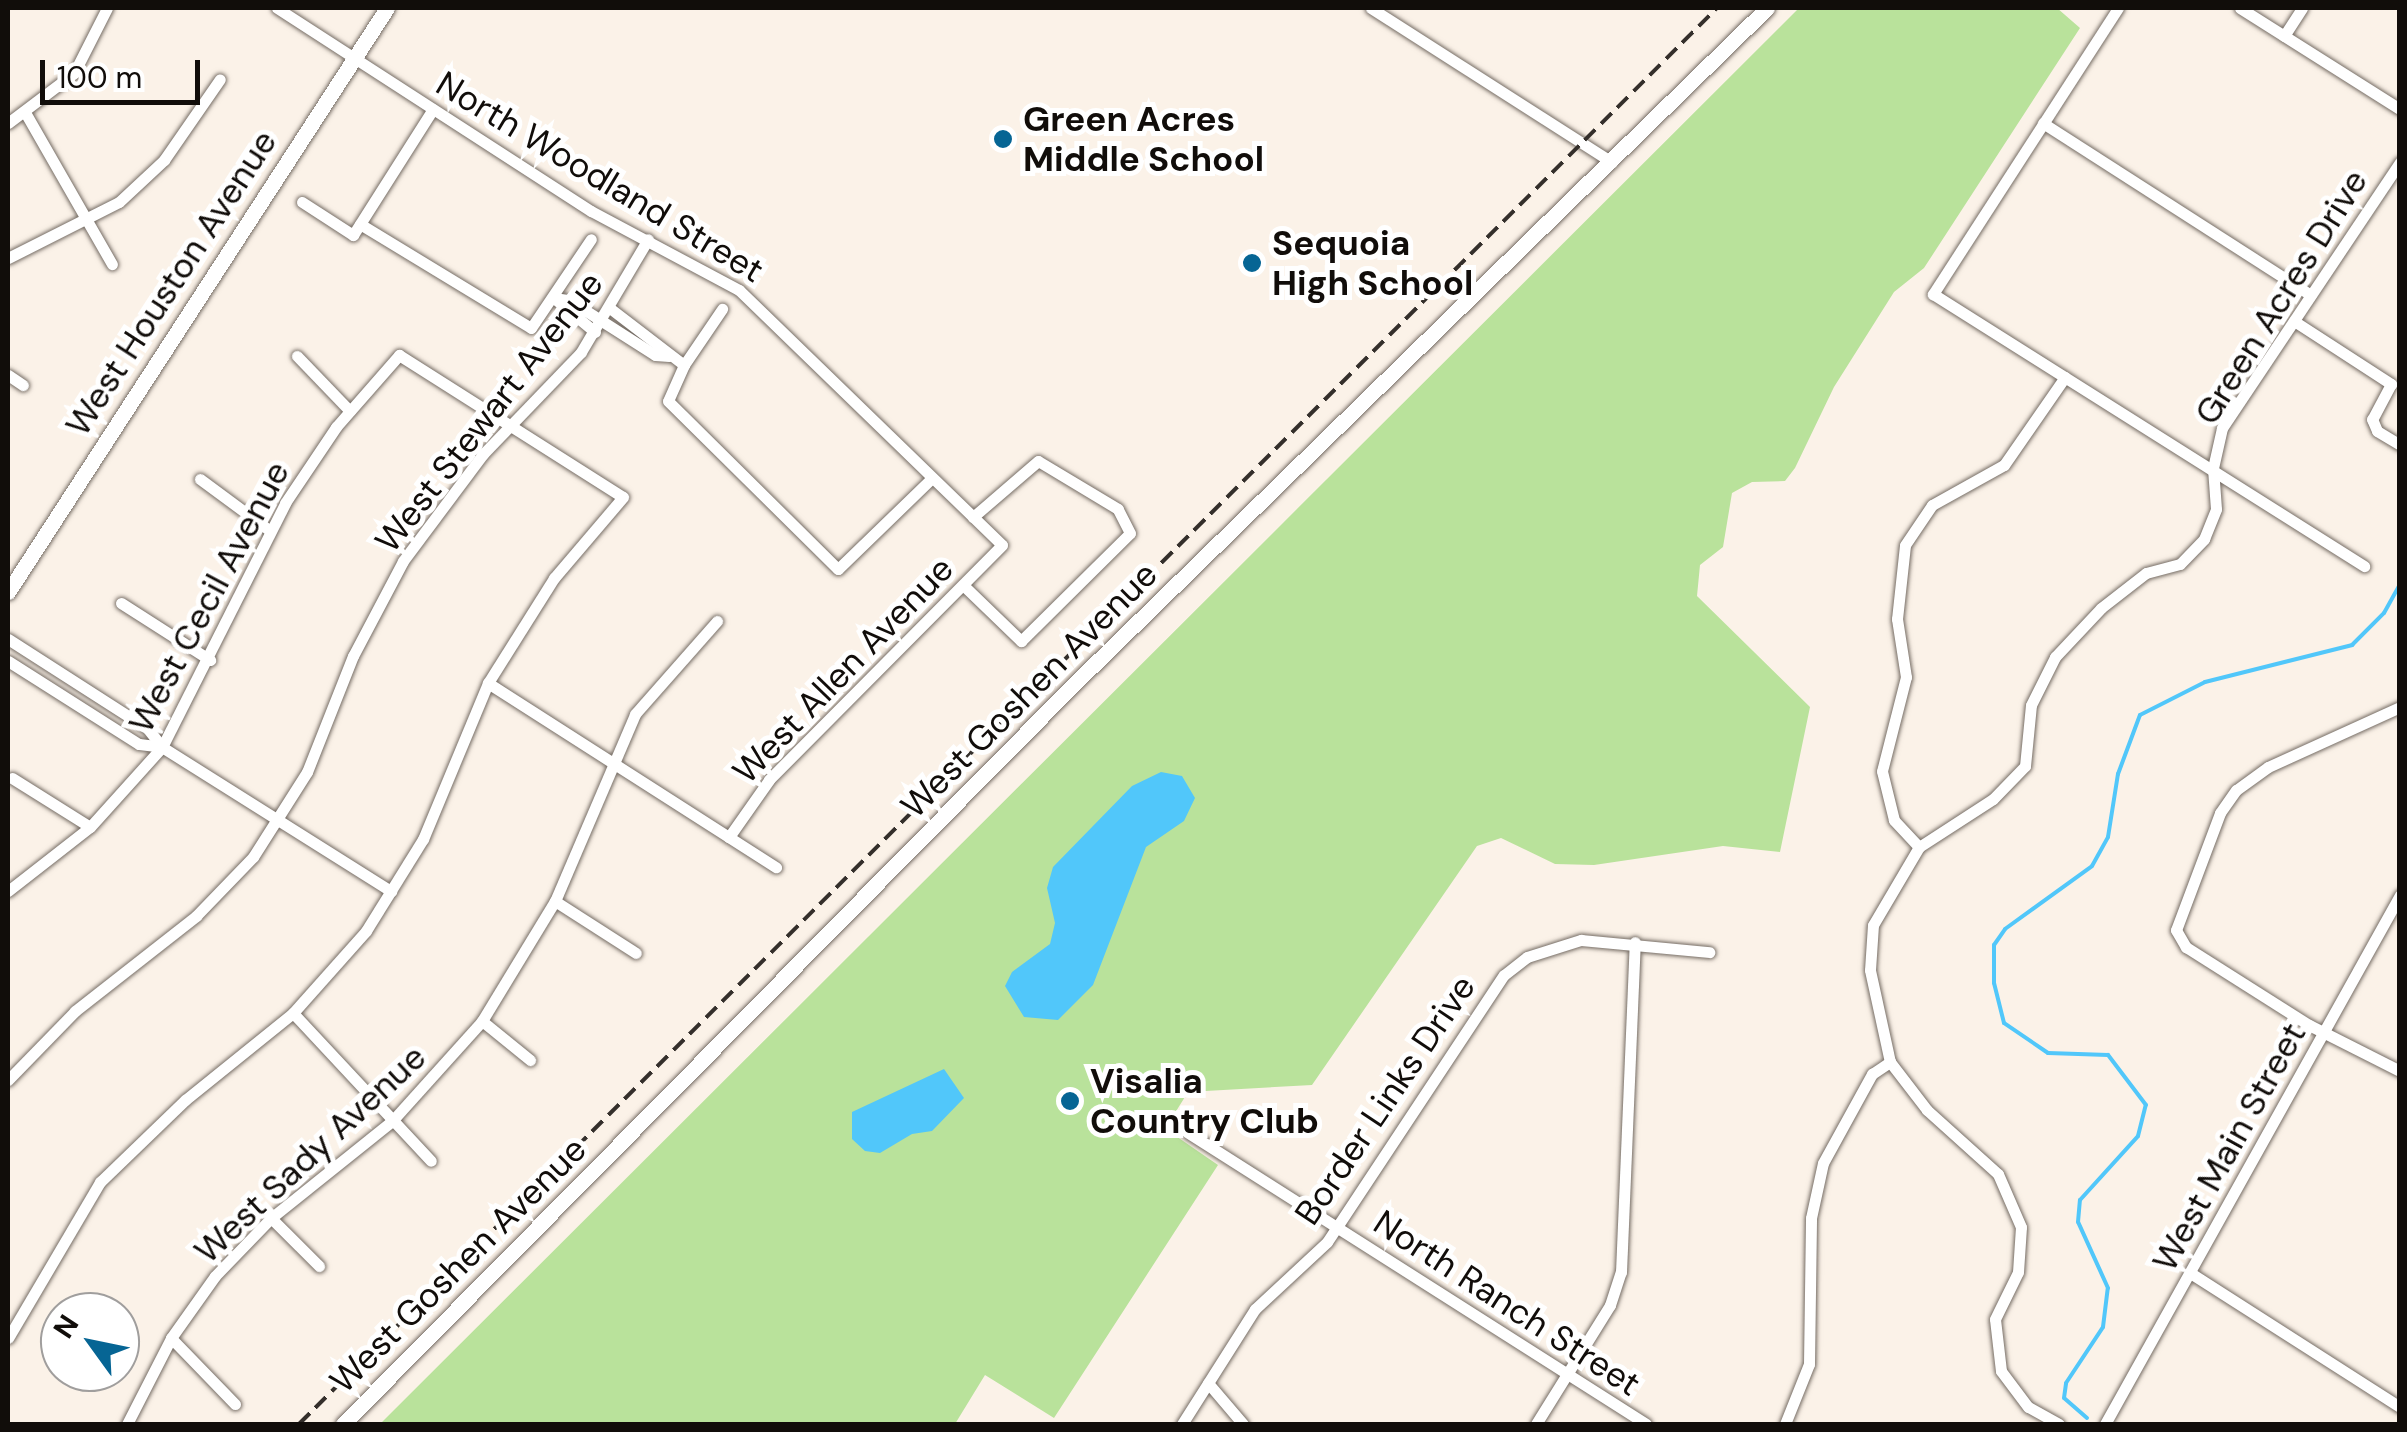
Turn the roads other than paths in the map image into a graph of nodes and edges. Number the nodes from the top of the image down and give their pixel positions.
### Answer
1 (107, 8) edge
2 (277, 8) edge
3 (386, 8) edge
4 (1371, 8) edge
5 (1766, 8) edge
6 (2118, 8) edge
7 (2240, 8) edge
8 (2302, 8) edge
9 (2284, 36) junction
10 (354, 56) junction
11 (220, 79) dead end
12 (433, 108) junction
13 (2400, 109) edge
14 (26, 114) junction
15 (8, 123) edge
16 (2043, 123) junction
17 (1612, 162) junction
18 (2400, 162) edge
19 (302, 202) dead end
20 (88, 221) junction
21 (360, 224) junction
22 (648, 238) junction
23 (592, 239) dead end
24 (8, 258) edge
25 (112, 264) dead end
26 (2310, 295) junction
27 (554, 298) junction
28 (610, 309) junction
29 (722, 309) dead end
30 (2294, 321) junction
31 (598, 326) junction
32 (296, 356) dead end
33 (669, 356) junction
34 (684, 366) junction
35 (8, 375) edge
36 (2065, 377) junction
37 (24, 385) dead end
38 (350, 411) junction
39 (511, 426) junction
40 (2400, 445) edge
41 (2213, 468) junction
42 (932, 478) junction
43 (200, 479) dead end
44 (974, 517) junction
45 (269, 530) junction
46 (1002, 545) joint
47 (2364, 566) dead end
48 (963, 585) junction
49 (8, 592) edge
50 (121, 604) dead end
51 (717, 621) dead end
52 (8, 639) edge
53 (210, 660) junction
54 (8, 661) edge
55 (488, 683) junction
56 (2400, 706) edge
57 (162, 747) junction
58 (610, 764) junction
59 (12, 778) dead end
60 (278, 822) junction
61 (90, 827) junction
62 (728, 837) junction
63 (1918, 847) junction
64 (776, 867) dead end
65 (8, 891) edge
66 (391, 891) junction
67 (2400, 895) edge
68 (555, 901) junction
69 (1635, 942) junction
70 (1709, 952) dead end
71 (636, 953) dead end
72 (293, 1013) junction
73 (482, 1020) junction
74 (2324, 1032) junction
75 (530, 1060) dead end
76 (1890, 1062) junction
77 (2400, 1072) edge
78 (8, 1080) edge
79 (392, 1122) junction
80 (1187, 1132) dead end
81 (430, 1161) dead end
82 (271, 1218) junction
83 (1337, 1227) junction
84 (320, 1266) dead end
85 (2192, 1274) junction
86 (8, 1338) edge
87 (171, 1338) junction
88 (1568, 1375) junction
89 (1208, 1383) junction
90 (236, 1404) dead end
91 (2400, 1407) edge
92 (127, 1424) edge
93 (343, 1424) edge
94 (1182, 1424) edge
95 (1243, 1424) edge
96 (1536, 1424) edge
97 (1646, 1424) edge
98 (1784, 1424) edge
99 (2058, 1424) edge
100 (2105, 1424) edge

1 - 14 street
2 - 10 street, North Woodland Street
3 - 10 main road, West Houston Avenue
4 - 17 street
5 - 17 main road, West Goshen Avenue
6 - 16 street
7 - 9 street
8 - 9 street
9 - 13 street
10 - 12 street, North Woodland Street
10 - 49 main road, West Houston Avenue
11 - 20 street
12 - 21 street
12 - 22 street, North Woodland Street
14 - 15 street
14 - 20 street
16 - 26 street
16 - 36 street
17 - 93 main road, West Goshen Avenue
18 - 26 street, Green Acres Drive
19 - 21 street
20 - 24 street
20 - 25 street
21 - 27 street
22 - 28 street, West Stewart Avenue
22 - 42 street, North Woodland Street
23 - 27 street
26 - 30 street, Green Acres Drive
27 - 31 street
28 - 31 street, West Stewart Avenue
28 - 33 street
29 - 34 street
30 - 40 street
30 - 41 street, Green Acres Drive
31 - 33 street
31 - 39 street, West Stewart Avenue
32 - 38 street
33 - 34 street
34 - 42 street
35 - 37 street
36 - 41 street
36 - 63 street
38 - 39 street, West Cecil Avenue
38 - 45 street, West Cecil Avenue
39 - 55 street
39 - 60 street, West Stewart Avenue
41 - 47 street
41 - 63 street, Green Acres Drive
42 - 44 street, North Woodland Street
43 - 45 street
44 - 46 street, North Woodland Street
44 - 48 street
45 - 53 street, West Cecil Avenue
46 - 48 street, West Allen Avenue
48 - 62 street, West Allen Avenue
50 - 53 street
51 - 58 street, West Sady Avenue
52 - 57 street
53 - 57 street, West Cecil Avenue
54 - 57 street
55 - 58 street
55 - 66 street
56 - 74 street
57 - 60 street
57 - 61 street, West Cecil Avenue
58 - 62 street
58 - 68 street, West Sady Avenue
59 - 61 street
60 - 66 street
60 - 78 street, West Stewart Avenue
61 - 65 street, West Cecil Avenue
62 - 64 street
63 - 76 street, Green Acres Drive
66 - 72 street
67 - 74 street, West Main Street
68 - 71 street
68 - 73 street, West Sady Avenue
69 - 70 street, Border Links Drive
69 - 83 street, Border Links Drive
69 - 88 street
72 - 79 street
72 - 86 street
73 - 75 street
73 - 79 street, West Sady Avenue
74 - 77 street
74 - 85 street, West Main Street
76 - 98 street
76 - 99 street, Green Acres Drive
79 - 81 street
79 - 82 street, West Sady Avenue
80 - 83 street, North Ranch Street
82 - 84 street
82 - 87 street, West Sady Avenue
83 - 88 street, North Ranch Street
83 - 89 street, Border Links Drive
85 - 91 street
85 - 100 street, West Main Street
87 - 90 street
87 - 92 street, West Sady Avenue
88 - 96 street
88 - 97 street, North Ranch Street
89 - 94 street, Border Links Drive
89 - 95 street

